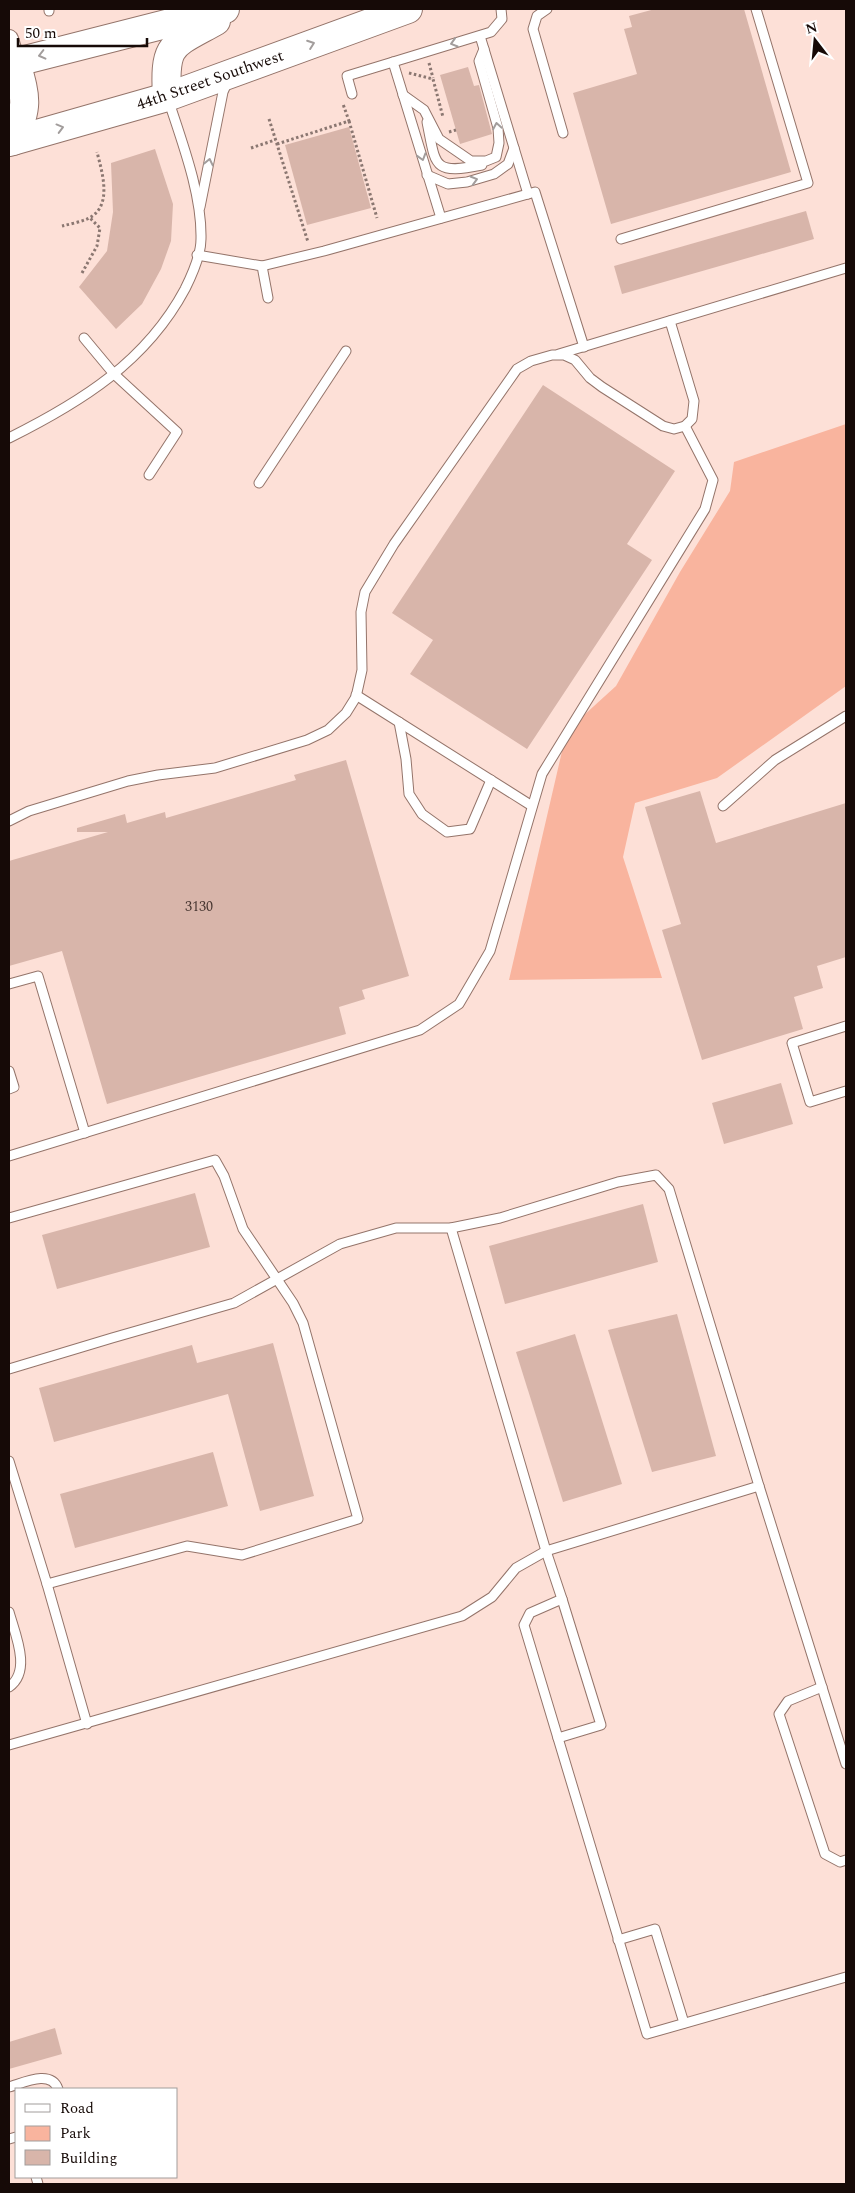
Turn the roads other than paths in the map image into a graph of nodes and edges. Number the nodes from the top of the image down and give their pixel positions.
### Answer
1 (225, 9) edge
2 (239, 9) edge
3 (501, 9) edge
4 (547, 9) edge
5 (756, 9) edge
6 (395, 11) edge
7 (480, 36) junction
8 (484, 49) junction
9 (11, 55) edge
10 (395, 66) junction
11 (233, 73) junction
12 (352, 94) dead end
13 (404, 95) junction
14 (167, 97) junction
15 (424, 110) junction
16 (563, 133) dead end
17 (11, 142) edge
18 (514, 148) junction
19 (496, 156) junction
20 (427, 175) junction
21 (528, 194) junction
22 (199, 210) junction
23 (440, 218) junction
24 (620, 239) dead end
25 (197, 255) junction
26 (262, 266) junction
27 (846, 268) edge
28 (268, 298) dead end
29 (670, 321) junction
30 (84, 338) dead end
31 (584, 347) junction
32 (346, 350) dead end
33 (558, 355) junction
34 (114, 374) junction
35 (685, 426) junction
36 (9, 438) edge
37 (149, 475) dead end
38 (259, 483) dead end
39 (356, 696) junction
40 (846, 716) edge
41 (399, 722) junction
42 (491, 780) junction
43 (532, 806) junction
44 (723, 806) dead end
45 (9, 821) edge
46 (9, 984) edge
47 (846, 1026) edge
48 (9, 1071) edge
49 (9, 1089) edge
50 (846, 1091) edge
51 (85, 1133) junction
52 (9, 1156) edge
53 (9, 1218) edge
54 (450, 1228) junction
55 (277, 1279) junction
56 (9, 1369) edge
57 (9, 1461) edge
58 (759, 1486) junction
59 (546, 1551) junction
60 (47, 1584) junction
61 (562, 1599) junction
62 (9, 1612) edge
63 (9, 1687) edge
64 (822, 1687) junction
65 (87, 1724) junction
66 (558, 1738) junction
67 (9, 1745) edge
68 (846, 1764) edge
69 (846, 1860) edge
70 (618, 1940) junction
71 (846, 1977) edge
72 (684, 2023) junction
73 (9, 2087) edge
74 (58, 2088) edge

1 -> 9 main road
2 - 14 main road
3 - 7 lane
4 - 16 lane
5 - 24 lane
11 -> 6 main road, 44th Street Southwest
7 - 8 lane
7 -> 10 lane
8 - 18 lane
19 -> 8 lane
9 - 17 main road
10 - 12 lane
10 - 13 lane
11 - 14 main road, 44th Street Southwest
22 -> 11 lane
13 - 15 lane
13 -> 20 lane
17 -> 14 main road, 44th Street Southwest
14 - 22 lane
15 - 19 lane
15 - 19 lane
20 -> 18 lane
18 - 21 lane
20 - 23 lane
21 - 23 lane
21 - 31 lane
22 - 25 lane
23 - 26 lane
25 - 26 lane
25 - 34 lane
26 - 28 lane
27 - 29 lane
29 - 31 lane
29 - 35 lane
30 - 34 lane
31 - 33 lane
32 - 38 lane
33 - 35 lane
33 - 39 lane
34 - 36 lane
34 - 37 lane
35 - 43 lane
39 - 41 lane
39 - 45 lane
40 - 44 lane
41 - 42 lane
41 - 42 lane
42 - 43 lane
43 - 51 lane
46 - 51 lane
47 - 50 lane
48 - 49 lane
51 - 52 lane
53 - 55 lane
54 - 55 lane
54 - 58 lane
54 - 59 lane
55 - 56 lane
55 - 60 lane
57 - 60 lane
58 - 59 lane
58 - 64 lane
59 - 61 lane
59 - 65 lane
60 - 65 lane
61 - 66 lane
61 - 66 lane
62 - 63 lane
64 - 68 lane
64 - 69 lane
65 - 67 lane
66 - 70 lane
70 - 72 lane
70 - 72 lane
71 - 72 lane
73 - 74 lane

